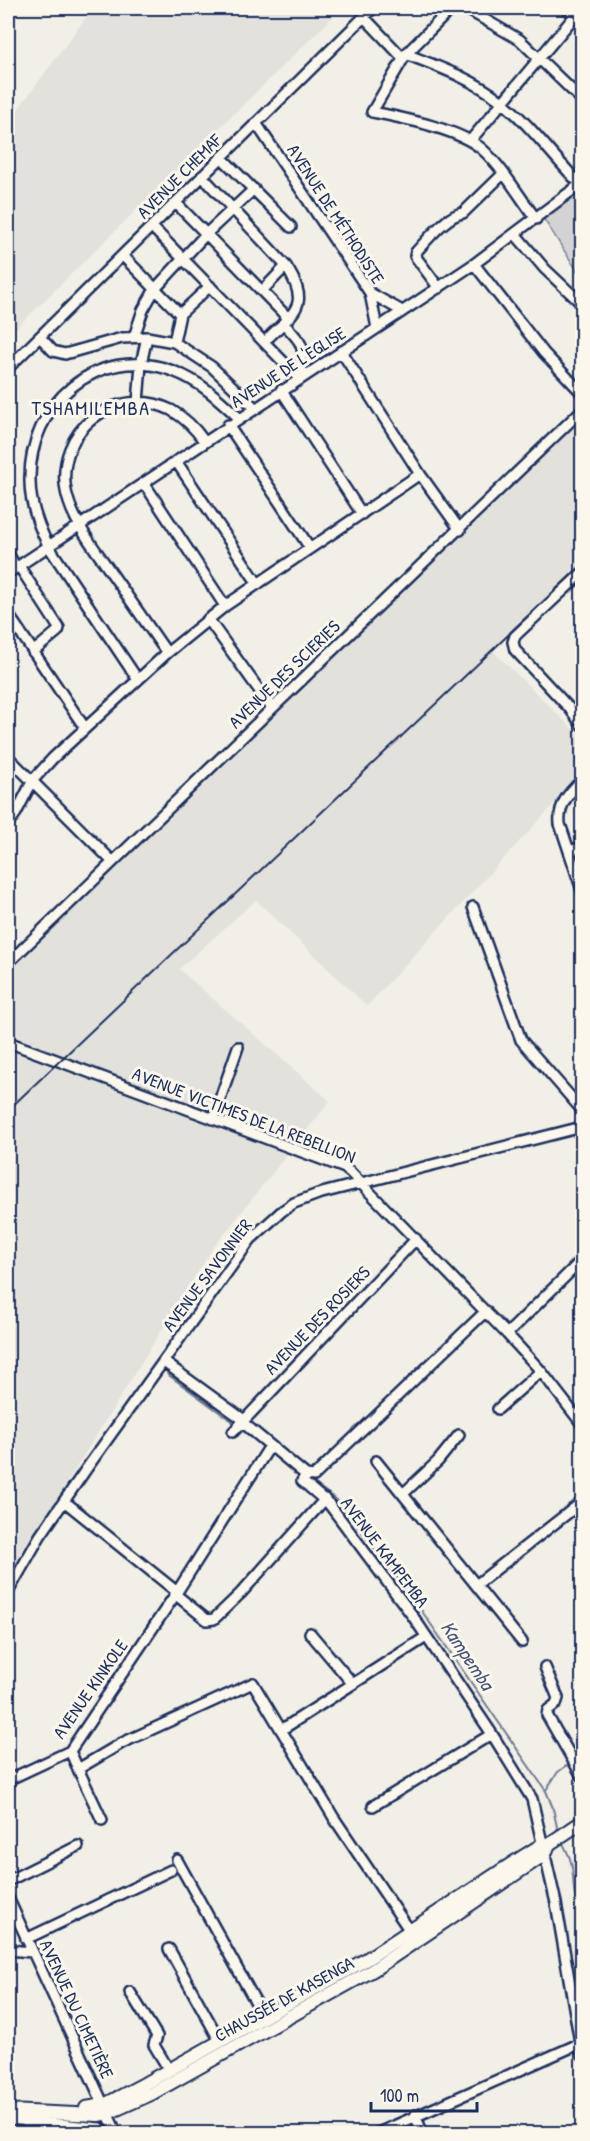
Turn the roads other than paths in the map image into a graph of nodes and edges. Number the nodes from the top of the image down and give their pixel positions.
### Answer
1 (373, 8) edge
2 (452, 8) edge
3 (465, 8) edge
4 (566, 8) edge
5 (579, 12) edge
6 (364, 17) junction
7 (404, 56) junction
8 (540, 57) junction
9 (582, 100) edge
10 (501, 102) junction
11 (256, 123) junction
12 (470, 141) junction
13 (221, 157) junction
14 (503, 174) junction
15 (202, 176) junction
16 (582, 184) edge
17 (254, 189) junction
18 (176, 203) junction
19 (233, 209) junction
20 (536, 219) junction
21 (152, 226) junction
22 (291, 227) dead end
23 (206, 234) junction
24 (516, 234) junction
25 (123, 256) junction
26 (183, 258) junction
27 (474, 264) junction
28 (286, 266) junction
29 (210, 286) junction
30 (439, 288) junction
31 (155, 289) junction
32 (262, 291) junction
33 (370, 293) junction
34 (582, 304) edge
35 (402, 311) junction
36 (180, 314) junction
37 (286, 321) junction
38 (377, 328) junction
39 (40, 337) junction
40 (135, 337) junction
41 (269, 337) dead end
42 (147, 338) junction
43 (174, 342) junction
44 (340, 351) junction
45 (141, 364) junction
46 (8, 368) edge
47 (302, 376) junction
48 (281, 390) junction
49 (582, 393) edge
50 (138, 403) junction
51 (255, 408) junction
52 (582, 410) edge
53 (239, 418) junction
54 (228, 425) junction
55 (204, 441) junction
56 (176, 461) junction
57 (420, 474) junction
58 (144, 483) junction
59 (362, 514) junction
60 (80, 526) junction
61 (460, 530) junction
62 (49, 547) junction
63 (310, 548) junction
64 (8, 553) edge
65 (14, 569) edge
66 (582, 573) edge
67 (258, 585) junction
68 (225, 606) junction
69 (8, 614) edge
70 (208, 619) junction
71 (33, 652) junction
72 (167, 653) junction
73 (138, 680) junction
74 (273, 708) junction
75 (582, 725) edge
76 (85, 728) junction
77 (8, 757) edge
78 (33, 780) junction
79 (582, 780) edge
80 (8, 824) edge
81 (582, 847) edge
82 (569, 851) junction
83 (112, 861) junction
84 (582, 890) edge
85 (473, 907) dead end
86 (8, 961) edge
87 (8, 1042) edge
88 (238, 1047) dead end
89 (582, 1110) edge
90 (213, 1119) junction
91 (582, 1127) edge
92 (361, 1182) junction
93 (416, 1239) junction
94 (582, 1260) edge
95 (486, 1311) junction
96 (507, 1334) junction
97 (164, 1362) junction
98 (541, 1371) junction
99 (498, 1409) dead end
100 (582, 1424) edge
101 (239, 1426) junction
102 (459, 1435) dead end
103 (268, 1449) junction
104 (376, 1461) dead end
105 (304, 1477) junction
106 (404, 1493) junction
107 (325, 1499) junction
108 (64, 1501) junction
109 (582, 1502) edge
110 (476, 1585) junction
111 (8, 1592) edge
112 (176, 1593) junction
113 (310, 1633) dead end
114 (426, 1637) junction
115 (522, 1642) dead end
116 (545, 1667) dead end
117 (352, 1683) junction
118 (281, 1730) junction
119 (492, 1734) junction
120 (70, 1751) junction
121 (78, 1769) junction
122 (582, 1776) edge
123 (8, 1780) edge
124 (373, 1806) dead end
125 (102, 1820) dead end
126 (582, 1822) edge
127 (551, 1844) junction
128 (78, 1846) dead end
129 (177, 1860) dead end
130 (171, 1870) dead end
131 (8, 1881) edge
132 (8, 1898) edge
133 (410, 1931) junction
134 (26, 1939) junction
135 (169, 1949) dead end
136 (8, 1950) edge
137 (32, 1952) junction
138 (370, 1965) junction
139 (130, 1992) dead end
140 (264, 2017) junction
141 (220, 2041) junction
142 (581, 2043) junction
143 (582, 2054) edge
144 (169, 2070) junction
145 (8, 2104) edge
146 (106, 2109) junction
147 (8, 2111) edge
148 (415, 2115) junction
149 (8, 2119) edge
150 (25, 2120) junction
151 (100, 2128) dead end
152 (32, 2133) edge
153 (117, 2133) edge
154 (376, 2133) edge
155 (423, 2133) edge

1 - 6 street, AVENUE CHEMAF
2 - 7 street
3 - 8 street
4 - 5 street
5 - 8 street
6 - 7 street
6 - 11 street, AVENUE CHEMAF
7 - 10 street
7 - 12 street
8 - 9 street
8 - 10 street
10 - 12 street
10 - 16 street
11 - 13 street, AVENUE CHEMAF
11 - 33 street, AVENUE DE MÉTHODISTE
12 - 14 street
13 - 15 street, AVENUE CHEMAF
13 - 17 street
14 - 20 street
14 - 30 street
15 - 18 street, AVENUE CHEMAF
15 - 19 street
16 - 20 street, AVENUE DE L'EGLISE
17 - 19 street
17 - 22 street
18 - 21 street, AVENUE CHEMAF
18 - 23 street
19 - 23 street
19 - 28 street
20 - 24 street, AVENUE DE L'EGLISE
21 - 25 street, AVENUE CHEMAF
21 - 26 street
23 - 26 street
23 - 32 street
24 - 27 street, AVENUE DE L'EGLISE
24 - 34 street
25 - 31 street
25 - 39 street, AVENUE CHEMAF
26 - 29 street
26 - 31 street
27 - 30 street, AVENUE DE L'EGLISE
27 - 49 street
28 - 32 street
28 - 37 street
29 - 36 street
29 - 47 street
30 - 35 street, AVENUE DE L'EGLISE
31 - 36 street
31 - 40 street
32 - 37 street
33 - 35 street
33 - 38 street, AVENUE DE MÉTHODISTE
35 - 38 street, AVENUE DE L'EGLISE
36 - 43 street
37 - 41 street
37 - 47 street
38 - 44 street, AVENUE DE L'EGLISE
39 - 40 street
39 - 46 street, AVENUE CHEMAF
40 - 42 street
42 - 43 street
42 - 45 street
43 - 51 street
44 - 47 street, AVENUE DE L'EGLISE
44 - 57 street
45 - 50 street
45 - 53 street
45 - 62 street
47 - 48 street, AVENUE DE L'EGLISE
48 - 51 street, AVENUE DE L'EGLISE
48 - 59 street
50 - 55 street
50 - 60 street
51 - 53 street, AVENUE DE L'EGLISE
52 - 61 street, AVENUE DES SCIERIES
53 - 54 street, AVENUE DE L'EGLISE
54 - 55 street, AVENUE DE L'EGLISE
54 - 63 street
55 - 56 street, AVENUE DE L'EGLISE
56 - 58 street, AVENUE DE L'EGLISE
56 - 67 street
57 - 59 street
57 - 61 street
58 - 60 street, AVENUE DE L'EGLISE
58 - 68 street
59 - 63 street
60 - 62 street, AVENUE DE L'EGLISE
60 - 72 street
61 - 74 street, AVENUE DES SCIERIES
62 - 65 street, AVENUE DE L'EGLISE
62 - 73 street
63 - 67 street
64 - 65 street
65 - 71 street
66 - 75 street
67 - 68 street
68 - 70 street
69 - 71 street
70 - 72 street
70 - 74 street
71 - 76 street
72 - 73 street
73 - 76 street
74 - 83 street, AVENUE DES SCIERIES
76 - 78 street
77 - 78 street
78 - 80 street
78 - 83 street
79 - 82 street
81 - 82 street
82 - 84 street
83 - 86 street, AVENUE DES SCIERIES
85 - 89 street
87 - 90 street, AVENUE VICTIMES DE LA REBELLION
88 - 90 street
90 - 92 street, AVENUE VICTIMES DE LA REBELLION
91 - 92 street, AVENUE SAVONNIER
92 - 93 street, AVENUE VICTIMES DE LA REBELLION
92 - 97 street, AVENUE SAVONNIER
93 - 95 street, AVENUE VICTIMES DE LA REBELLION
93 - 101 street, AVENUE DES ROSIERS
94 - 96 street
95 - 96 street, AVENUE VICTIMES DE LA REBELLION
95 - 105 street
96 - 98 street, AVENUE VICTIMES DE LA REBELLION
97 - 101 street, AVENUE KAMPEMBA
97 - 108 street, AVENUE SAVONNIER
98 - 99 street
98 - 100 street, AVENUE VICTIMES DE LA REBELLION
101 - 103 street, AVENUE KAMPEMBA
102 - 106 street
103 - 105 street, AVENUE KAMPEMBA
103 - 112 street, AVENUE KINKOLE
104 - 106 street
105 - 107 street, AVENUE KAMPEMBA
106 - 110 street
107 - 112 street
107 - 114 street, AVENUE KAMPEMBA
108 - 111 street, AVENUE SAVONNIER
108 - 112 street
109 - 110 street
110 - 115 street
112 - 120 street, AVENUE KINKOLE
113 - 117 street
114 - 117 street
114 - 119 street, AVENUE KAMPEMBA
116 - 122 street
117 - 118 street
118 - 121 street
118 - 133 street
119 - 124 street
119 - 127 street, AVENUE KAMPEMBA
120 - 121 street
120 - 123 street, AVENUE KINKOLE
121 - 125 street
126 - 127 main road, CHAUSSÉE DE KASENGA
127 - 133 main road, CHAUSSÉE DE KASENGA
127 - 138 main road, CHAUSSÉE DE KASENGA
127 - 142 street, AVENUE KAMPEMBA
128 - 131 street
129 - 140 street
130 - 134 street
132 - 134 street, AVENUE DU CIMETIÈRE
133 - 138 main road, CHAUSSÉE DE KASENGA
134 - 137 street, AVENUE DU CIMETIÈRE
135 - 141 street
136 - 137 street
137 - 146 street, AVENUE DU CIMETIÈRE
138 - 140 main road, CHAUSSÉE DE KASENGA
138 - 146 main road, CHAUSSÉE DE KASENGA
139 - 144 street
140 - 141 main road, CHAUSSÉE DE KASENGA
141 - 144 main road, CHAUSSÉE DE KASENGA
142 - 143 street, AVENUE KAMPEMBA
142 - 148 street
144 - 146 main road, CHAUSSÉE DE KASENGA
145 - 146 main road, CHAUSSÉE DE KASENGA
146 - 147 main road, CHAUSSÉE DE KASENGA
146 - 153 street, AVENUE DU CIMETIÈRE
148 - 154 street
148 - 155 street
149 - 150 street
150 - 151 street
150 - 152 street

